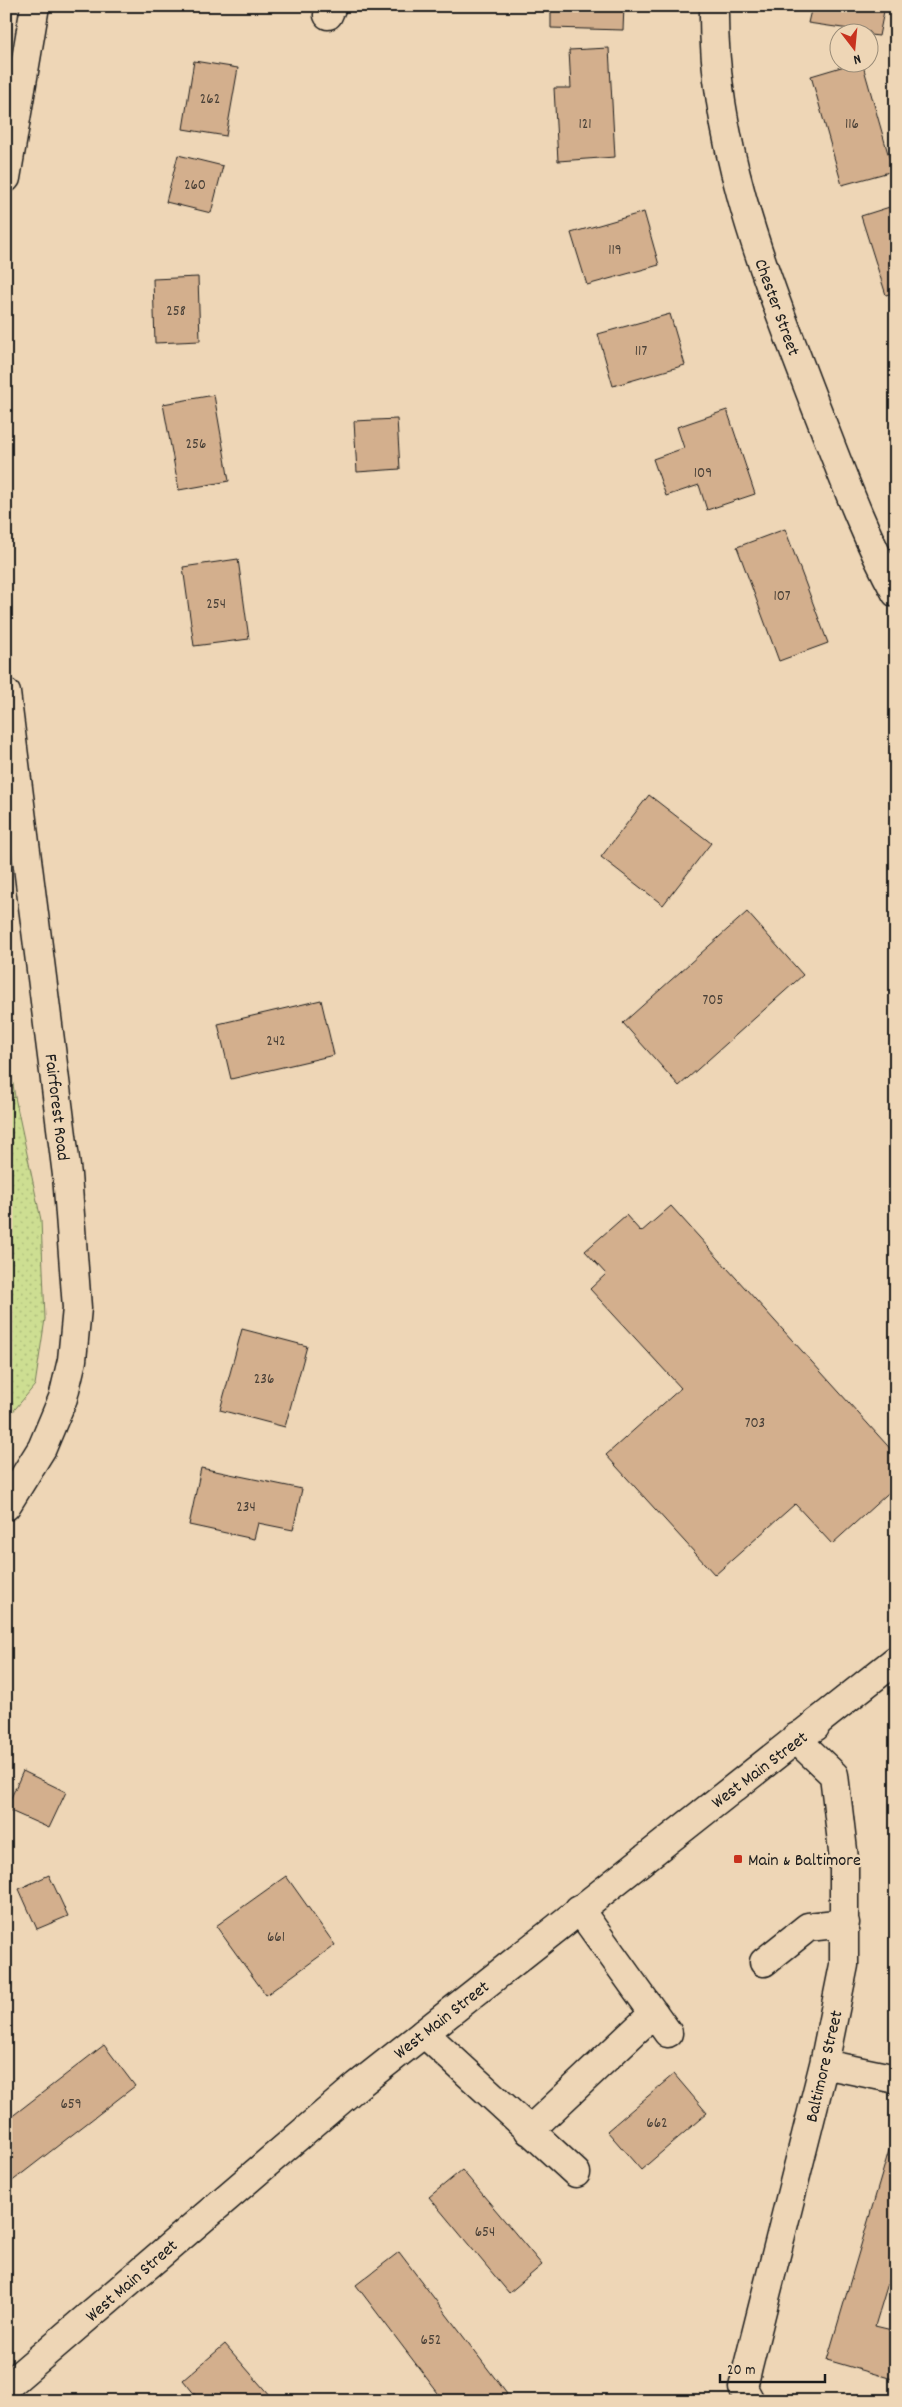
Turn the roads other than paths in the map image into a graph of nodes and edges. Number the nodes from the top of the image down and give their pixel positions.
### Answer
1 (35, 6) edge
2 (714, 6) edge
3 (6, 178) edge
4 (896, 593) edge
5 (6, 693) edge
6 (6, 1506) edge
7 (896, 1645) edge
8 (896, 1660) edge
9 (896, 1678) edge
10 (795, 1738) junction
11 (579, 1909) junction
12 (845, 1923) junction
13 (764, 1962) dead end
14 (424, 2032) junction
15 (824, 2064) junction
16 (896, 2079) edge
17 (529, 2131) junction
18 (576, 2173) dead end
19 (6, 2387) edge
20 (745, 2397) edge

1 - 3 street
2 - 4 street, Chester Street
5 - 6 street, Fairforest Road
7 - 10 street
8 - 10 street
9 - 10 street, West Main Street
10 - 11 street, West Main Street
10 - 12 street, Baltimore Street
11 - 14 street, West Main Street
11 - 17 street
12 - 13 street
12 - 15 street, Baltimore Street
14 - 17 street
14 - 19 street, West Main Street
15 - 16 street
15 - 20 street, Baltimore Street
17 - 18 street

